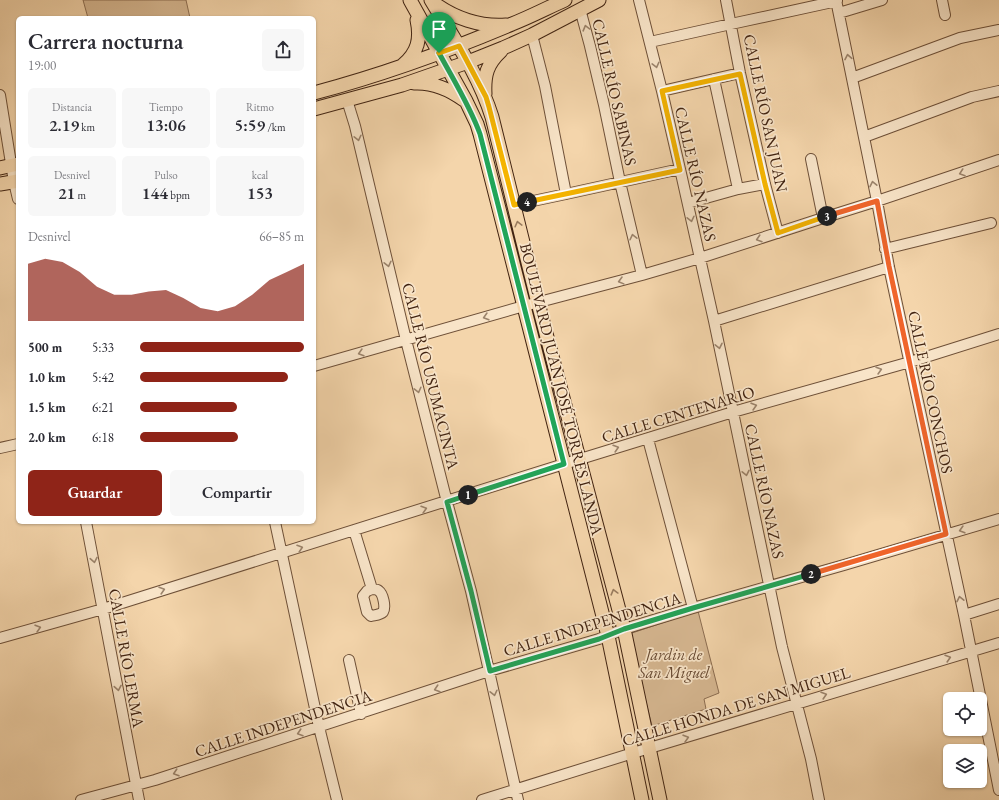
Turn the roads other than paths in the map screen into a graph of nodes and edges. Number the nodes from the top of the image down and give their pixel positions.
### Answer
1 (565, 0) edge
2 (599, 0) edge
3 (639, 0) edge
4 (726, 0) edge
5 (882, 0) edge
6 (942, 0) edge
7 (431, 1) edge
8 (837, 1) edge
9 (411, 2) edge
10 (798, 5) edge
11 (580, 10) junction
12 (839, 14) junction
13 (945, 15) dead end
14 (513, 24) junction
15 (731, 24) junction
16 (999, 30) edge
17 (532, 35) junction
18 (650, 42) junction
19 (459, 46) junction
20 (503, 48) junction
21 (439, 53) junction
22 (468, 62) junction
23 (398, 68) junction
24 (448, 69) junction
25 (740, 74) junction
26 (852, 78) junction
27 (714, 79) junction
28 (402, 85) junction
29 (662, 91) junction
30 (999, 91) edge
31 (316, 92) edge
32 (0, 95) edge
33 (486, 97) junction
34 (347, 100) junction
35 (466, 101) junction
36 (316, 108) edge
37 (864, 137) junction
38 (811, 159) dead end
39 (999, 160) edge
40 (10, 166) edge
41 (680, 170) junction
42 (16, 181) edge
43 (620, 182) junction
44 (0, 184) edge
45 (765, 184) junction
46 (738, 189) junction
47 (566, 194) junction
48 (877, 201) junction
49 (688, 203) junction
50 (514, 205) junction
51 (823, 218) junction
52 (991, 223) dead end
53 (778, 233) junction
54 (885, 249) junction
55 (700, 258) junction
56 (889, 266) junction
57 (642, 275) junction
58 (538, 303) junction
59 (524, 306) junction
60 (714, 321) junction
61 (999, 334) edge
62 (406, 340) junction
63 (910, 362) junction
64 (316, 365) edge
65 (733, 412) junction
66 (648, 439) junction
67 (16, 444) edge
68 (0, 448) edge
69 (579, 460) junction
70 (564, 464) junction
71 (447, 502) junction
72 (999, 519) edge
73 (86, 524) edge
74 (275, 524) edge
75 (354, 530) junction
76 (946, 534) junction
77 (282, 553) junction
78 (769, 586) junction
79 (372, 589) dead end
80 (999, 604) edge
81 (693, 608) junction
82 (103, 609) junction
83 (964, 615) junction
84 (624, 629) junction
85 (608, 636) junction
86 (0, 638) edge
87 (999, 643) edge
88 (971, 651) junction
89 (349, 660) dead end
90 (490, 671) junction
91 (797, 704) junction
92 (361, 714) junction
93 (319, 727) junction
94 (649, 749) junction
95 (633, 753) junction
96 (135, 786) junction
97 (516, 789) junction
98 (999, 790) edge
99 (81, 800) edge
100 (139, 800) edge
101 (337, 800) edge
102 (482, 800) edge
103 (518, 800) edge
104 (642, 800) edge
105 (660, 800) edge
106 (819, 800) edge

1 - 14 main road
2 - 11 main road
3 - 18 street, CALLE RÍO NAZAS
4 - 15 street, CALLE RÍO SAN JUAN
5 - 12 street
6 - 13 street
7 - 14 main road
7 - 19 main road, BOULEVARD JUAN JOSÉ TORRES LANDA
8 - 10 street
8 - 12 street, CALLE RÍO CONCHOS
9 - 21 main road, BOULEVARD JUAN JOSÉ TORRES LANDA
9 - 23 main road
10 - 15 street
11 - 17 main road
43 -> 11 street, CALLE RÍO SABINAS
26 -> 12 street, CALLE RÍO CONCHOS
14 - 19 main road
15 - 18 street
15 - 25 street, CALLE RÍO SAN JUAN
16 - 26 street
17 - 20 main road
17 - 47 street
18 -> 29 street, CALLE RÍO NAZAS
19 - 21 main road
19 - 22 main road, BOULEVARD JUAN JOSÉ TORRES LANDA
20 - 22 main road
20 - 33 main road
21 - 23 main road
21 - 24 main road, BOULEVARD JUAN JOSÉ TORRES LANDA
22 - 24 main road
22 - 33 main road, BOULEVARD JUAN JOSÉ TORRES LANDA
23 - 31 main road
24 - 28 main road
24 - 35 main road, BOULEVARD JUAN JOSÉ TORRES LANDA
25 - 27 street
25 - 45 street, CALLE RÍO SAN JUAN
26 - 37 street, CALLE RÍO CONCHOS
27 - 29 street
27 - 46 street
28 - 34 main road
28 - 35 main road
29 - 41 street, CALLE RÍO NAZAS
30 - 37 street
32 - 40 street
33 - 50 main road, BOULEVARD JUAN JOSÉ TORRES LANDA
34 - 36 main road
34 -> 62 street, CALLE RÍO USUMACINTA
35 - 59 main road, BOULEVARD JUAN JOSÉ TORRES LANDA
48 -> 37 street, CALLE RÍO CONCHOS
38 - 51 street
39 -> 48 street
40 - 42 street
41 - 43 street
41 - 49 street, CALLE RÍO NAZAS
42 - 44 main road
43 - 47 street
57 -> 43 street, CALLE RÍO SABINAS
45 - 46 street
45 - 53 street, CALLE RÍO SAN JUAN
46 - 49 street
47 - 50 street
48 - 51 street
48 - 54 street, CALLE RÍO CONCHOS
49 -> 55 street, CALLE RÍO NAZAS
58 -> 50 main road, BOULEVARD JUAN JOSÉ TORRES LANDA
51 - 53 street
52 - 54 street
53 -> 55 street
54 - 56 street, CALLE RÍO CONCHOS
55 - 57 street
55 - 60 street, CALLE RÍO NAZAS
56 - 60 street
56 - 63 street, CALLE RÍO CONCHOS
57 -> 58 street
58 - 59 street
58 - 69 main road, BOULEVARD JUAN JOSÉ TORRES LANDA
59 -> 62 street
59 - 70 main road, BOULEVARD JUAN JOSÉ TORRES LANDA
60 -> 65 street, CALLE RÍO NAZAS
61 - 63 street, CALLE CENTENARIO
62 -> 64 street
62 -> 71 street, CALLE RÍO USUMACINTA
65 -> 63 street, CALLE CENTENARIO
63 - 76 street, CALLE RÍO CONCHOS
65 - 66 street, CALLE CENTENARIO
65 -> 78 street, CALLE RÍO NAZAS
69 -> 66 street, CALLE CENTENARIO
66 - 81 street
67 - 68 street
69 - 70 street, CALLE CENTENARIO
84 -> 69 main road, BOULEVARD JUAN JOSÉ TORRES LANDA
70 - 71 street, CALLE CENTENARIO
70 - 85 main road, BOULEVARD JUAN JOSÉ TORRES LANDA
75 -> 71 street, CALLE CENTENARIO
71 - 90 street, CALLE RÍO USUMACINTA
72 -> 76 street, CALLE INDEPENDENCIA
73 -> 82 street, CALLE RÍO LERMA
74 - 77 street
77 -> 75 street, CALLE CENTENARIO
75 - 79 street
76 - 78 street, CALLE INDEPENDENCIA
83 -> 76 street, CALLE RÍO CONCHOS
82 -> 77 street, CALLE CENTENARIO
77 - 93 street
78 - 81 street, CALLE INDEPENDENCIA
78 - 91 street, CALLE RÍO NAZAS
80 - 83 street
81 - 84 street, CALLE INDEPENDENCIA
86 -> 82 street, CALLE CENTENARIO
82 -> 96 street, CALLE RÍO LERMA
83 - 88 street, CALLE RÍO CONCHOS
84 - 85 street, CALLE INDEPENDENCIA
84 - 94 main road, BOULEVARD JUAN JOSÉ TORRES LANDA
85 - 90 street, CALLE INDEPENDENCIA
85 - 95 main road, BOULEVARD JUAN JOSÉ TORRES LANDA
87 - 88 street, CALLE HONDA DE SAN MIGUEL
91 -> 88 street, CALLE HONDA DE SAN MIGUEL
88 - 98 street, CALLE RÍO CONCHOS
89 - 92 street
90 -> 92 street, CALLE INDEPENDENCIA
90 -> 97 street, CALLE RÍO USUMACINTA
94 -> 91 street, CALLE HONDA DE SAN MIGUEL
91 - 106 street, CALLE RÍO NAZAS
92 - 93 street, CALLE INDEPENDENCIA
93 -> 96 street, CALLE INDEPENDENCIA
93 - 101 street
94 - 95 street, CALLE HONDA DE SAN MIGUEL
94 - 105 main road, BOULEVARD JUAN JOSÉ TORRES LANDA
95 - 97 street, CALLE HONDA DE SAN MIGUEL
95 - 104 main road, BOULEVARD JUAN JOSÉ TORRES LANDA
96 - 99 street, CALLE INDEPENDENCIA
96 - 100 street, CALLE RÍO LERMA
97 - 102 street, CALLE HONDA DE SAN MIGUEL
97 - 103 street, CALLE RÍO USUMACINTA

